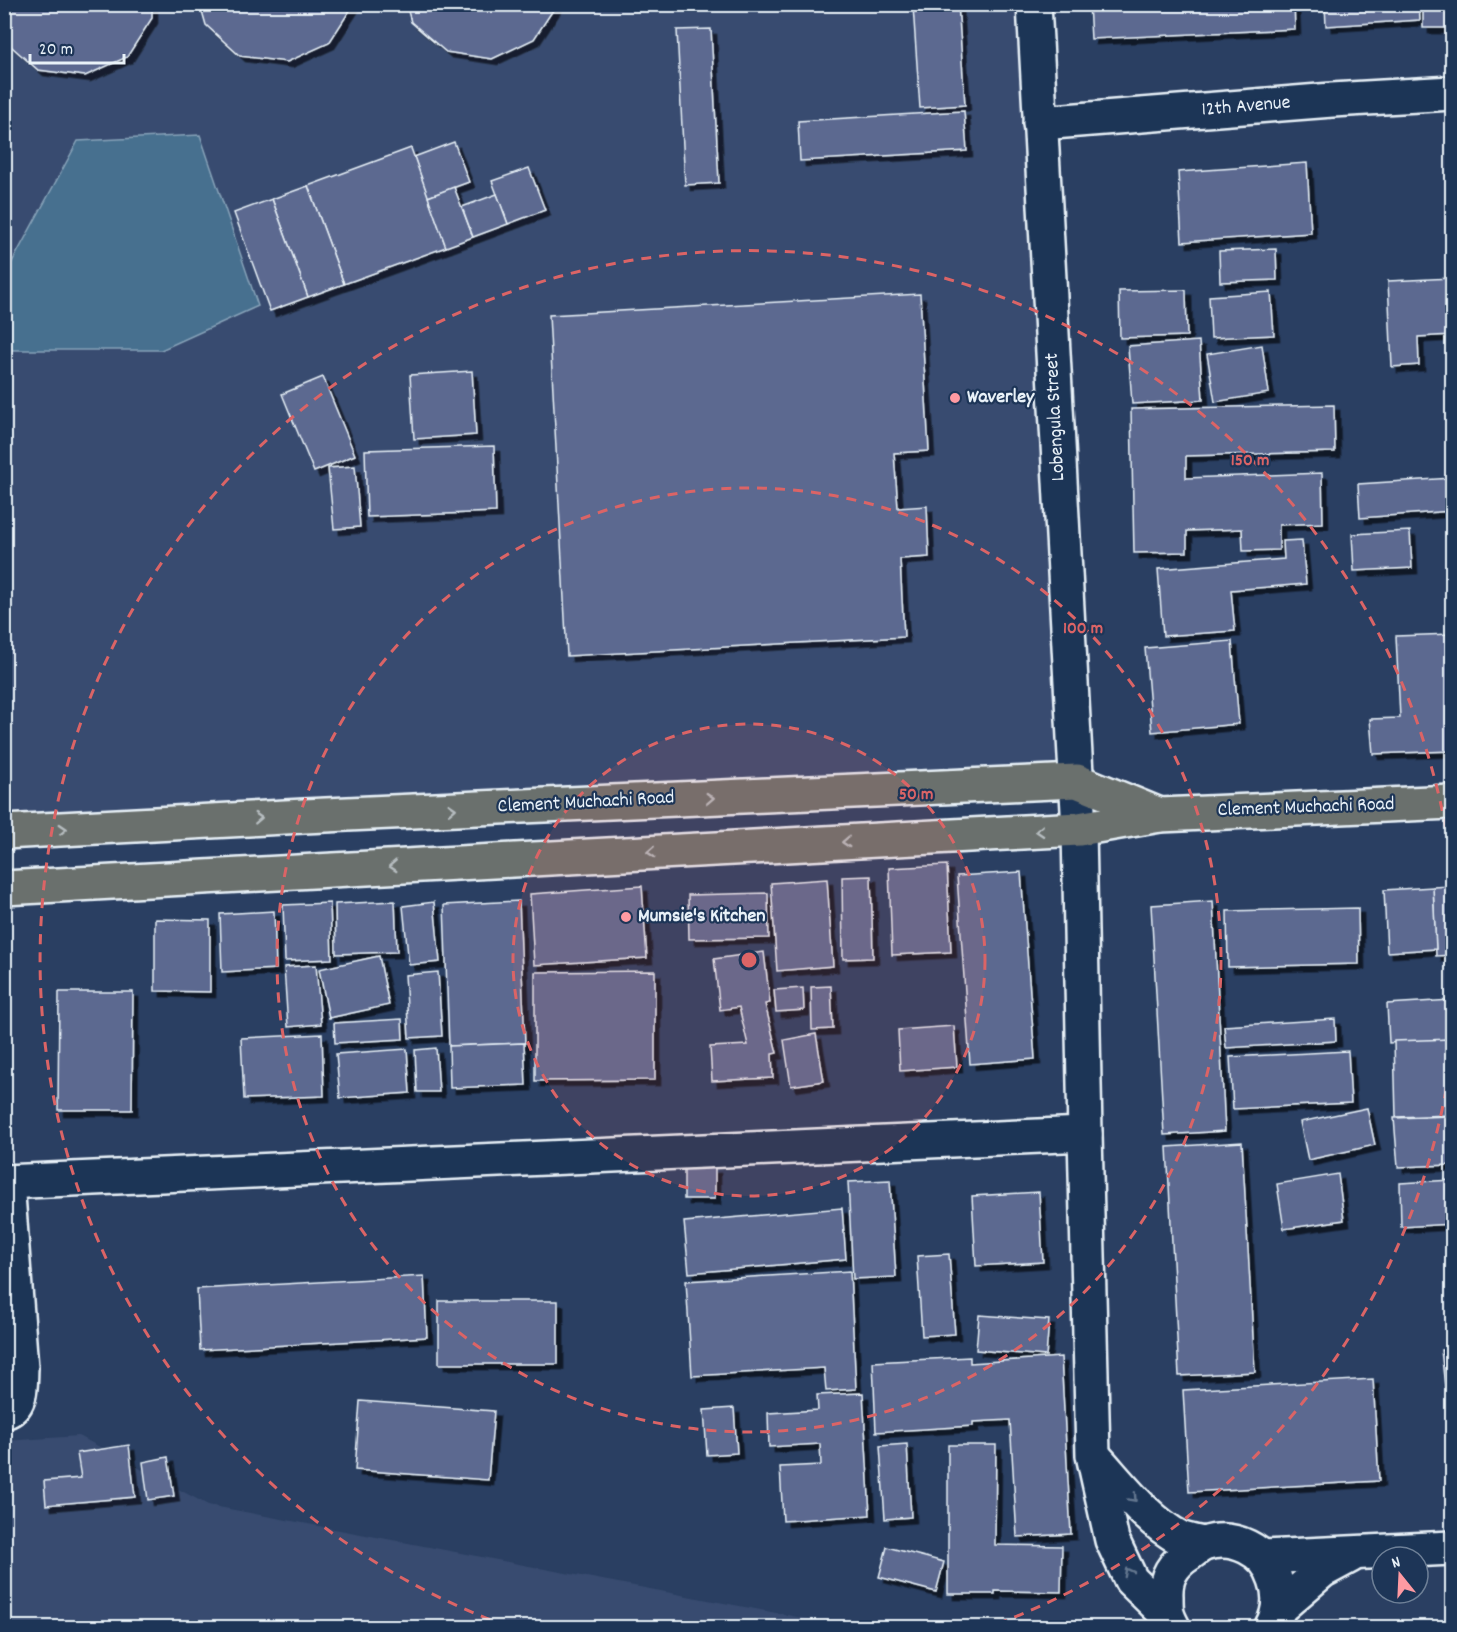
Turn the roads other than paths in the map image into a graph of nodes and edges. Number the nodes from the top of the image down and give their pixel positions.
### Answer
1 (1034, 4) edge
2 (1452, 93) edge
3 (1040, 123) junction
4 (1077, 781) junction
5 (1452, 802) edge
6 (1161, 815) junction
7 (1079, 829) junction
8 (4, 832) edge
9 (4, 888) edge
10 (1085, 1134) junction
11 (6, 1182) edge
12 (4, 1412) edge
13 (1093, 1455) junction
14 (1203, 1544) junction
15 (1452, 1548) edge
16 (1354, 1553) junction
17 (1262, 1557) junction
18 (1170, 1621) edge
19 (1274, 1622) edge

1 - 3 street, Lobengula Street
2 - 3 street, 12th Avenue
3 - 4 street, Lobengula Street
4 - 6 main road, Clement Muchachi Road
4 - 7 street, Lobengula Street
8 -> 4 main road, Clement Muchachi Road
5 - 6 main road, Clement Muchachi Road
6 - 7 main road, Clement Muchachi Road
7 -> 9 main road, Clement Muchachi Road
7 - 10 street, Lobengula Street
10 - 11 street
10 - 13 street, Lobengula Street
11 - 12 street
13 -> 14 street
18 -> 13 street, Lobengula Street
14 - 17 street
14 - 18 street
15 - 16 street
16 - 17 street
16 - 19 street
17 - 19 street

